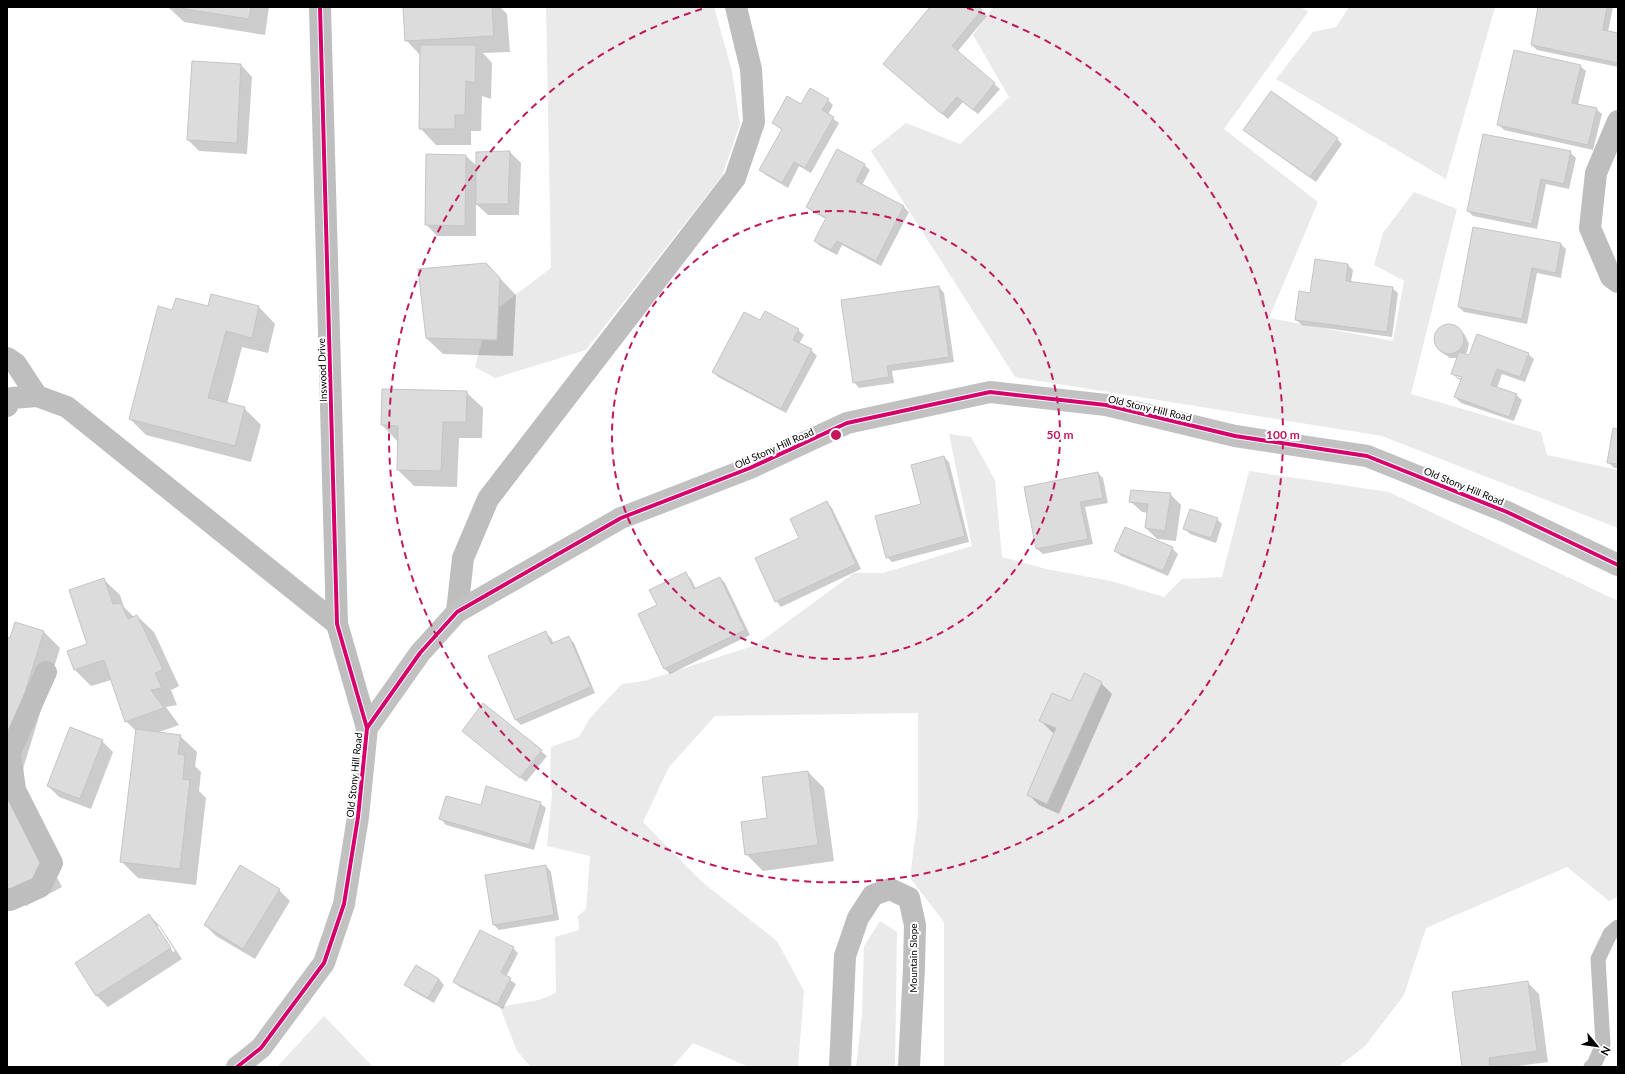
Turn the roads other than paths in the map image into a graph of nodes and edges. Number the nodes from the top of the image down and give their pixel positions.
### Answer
1 (320, 7) edge
2 (736, 7) edge
3 (1618, 121) edge
4 (1618, 282) edge
5 (7, 358) edge
6 (37, 396) junction
7 (7, 406) edge
8 (1618, 565) edge
9 (457, 612) junction
10 (337, 624) junction
11 (46, 672) dead end
12 (368, 728) junction
13 (7, 899) edge
14 (1618, 927) edge
15 (237, 1067) edge
16 (840, 1067) edge
17 (909, 1067) edge
18 (1591, 1067) edge

1 - 10 street, Inswood Drive
2 - 9 street
3 - 4 street
5 - 6 street
6 - 7 street
6 - 10 street
8 - 9 street, Old Stony Hill Road
9 - 12 street, Old Stony Hill Road
10 - 12 street, Inswood Drive
11 - 13 street
12 - 15 street, Old Stony Hill Road
14 - 18 lane
16 - 17 street, Mountain Slope

